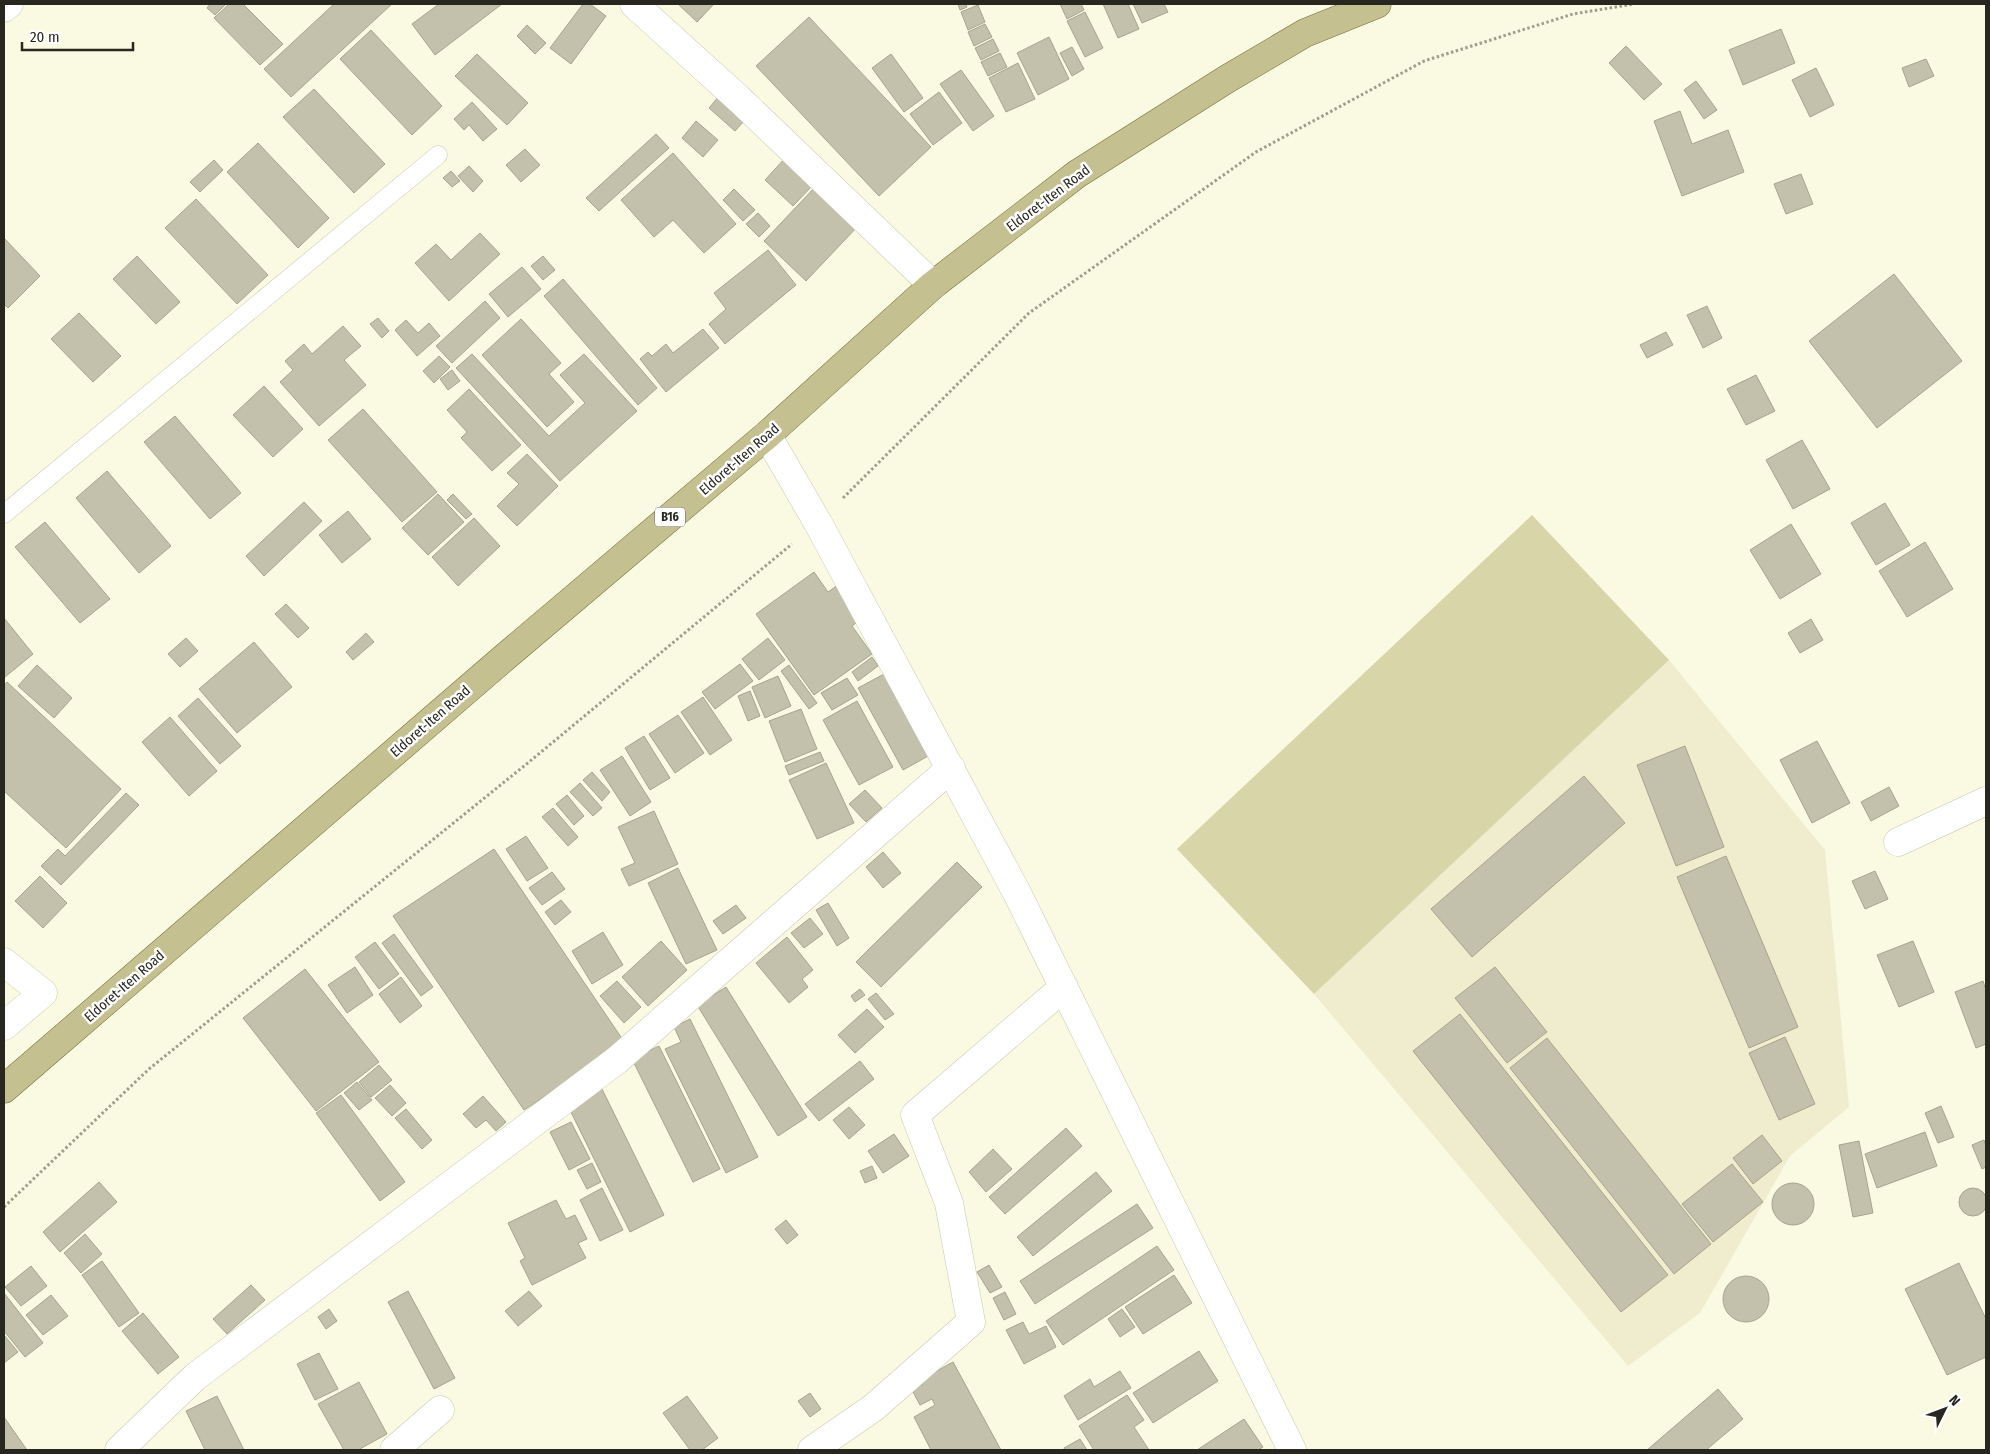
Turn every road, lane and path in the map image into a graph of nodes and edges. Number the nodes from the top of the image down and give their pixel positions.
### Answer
1 (9, 4) edge
2 (634, 4) edge
3 (1377, 4) edge
4 (1634, 4) edge
5 (4, 8) edge
6 (438, 155) dead end
7 (933, 285) junction
8 (768, 435) junction
9 (4, 514) edge
10 (818, 523) junction
11 (951, 768) junction
12 (1986, 802) edge
13 (1898, 842) dead end
14 (4, 962) edge
15 (1064, 988) junction
16 (4, 1026) edge
17 (4, 1089) edge
18 (4, 1207) edge
19 (440, 1410) dead end
20 (119, 1450) edge
21 (394, 1450) edge
22 (812, 1450) edge
23 (1292, 1450) edge

1 - 5 street
2 - 7 street
3 - 7 main road, Eldoret-Iten Road / B16
4 - 10 path
6 - 9 lane
7 - 8 main road, Eldoret-Iten Road / B16
8 - 10 street
8 - 17 main road, Eldoret-Iten Road / B16
10 - 11 street
10 - 18 path
11 - 15 street
11 - 20 street
12 - 13 street
14 - 16 street
15 - 22 street
15 - 23 street
19 - 21 street

